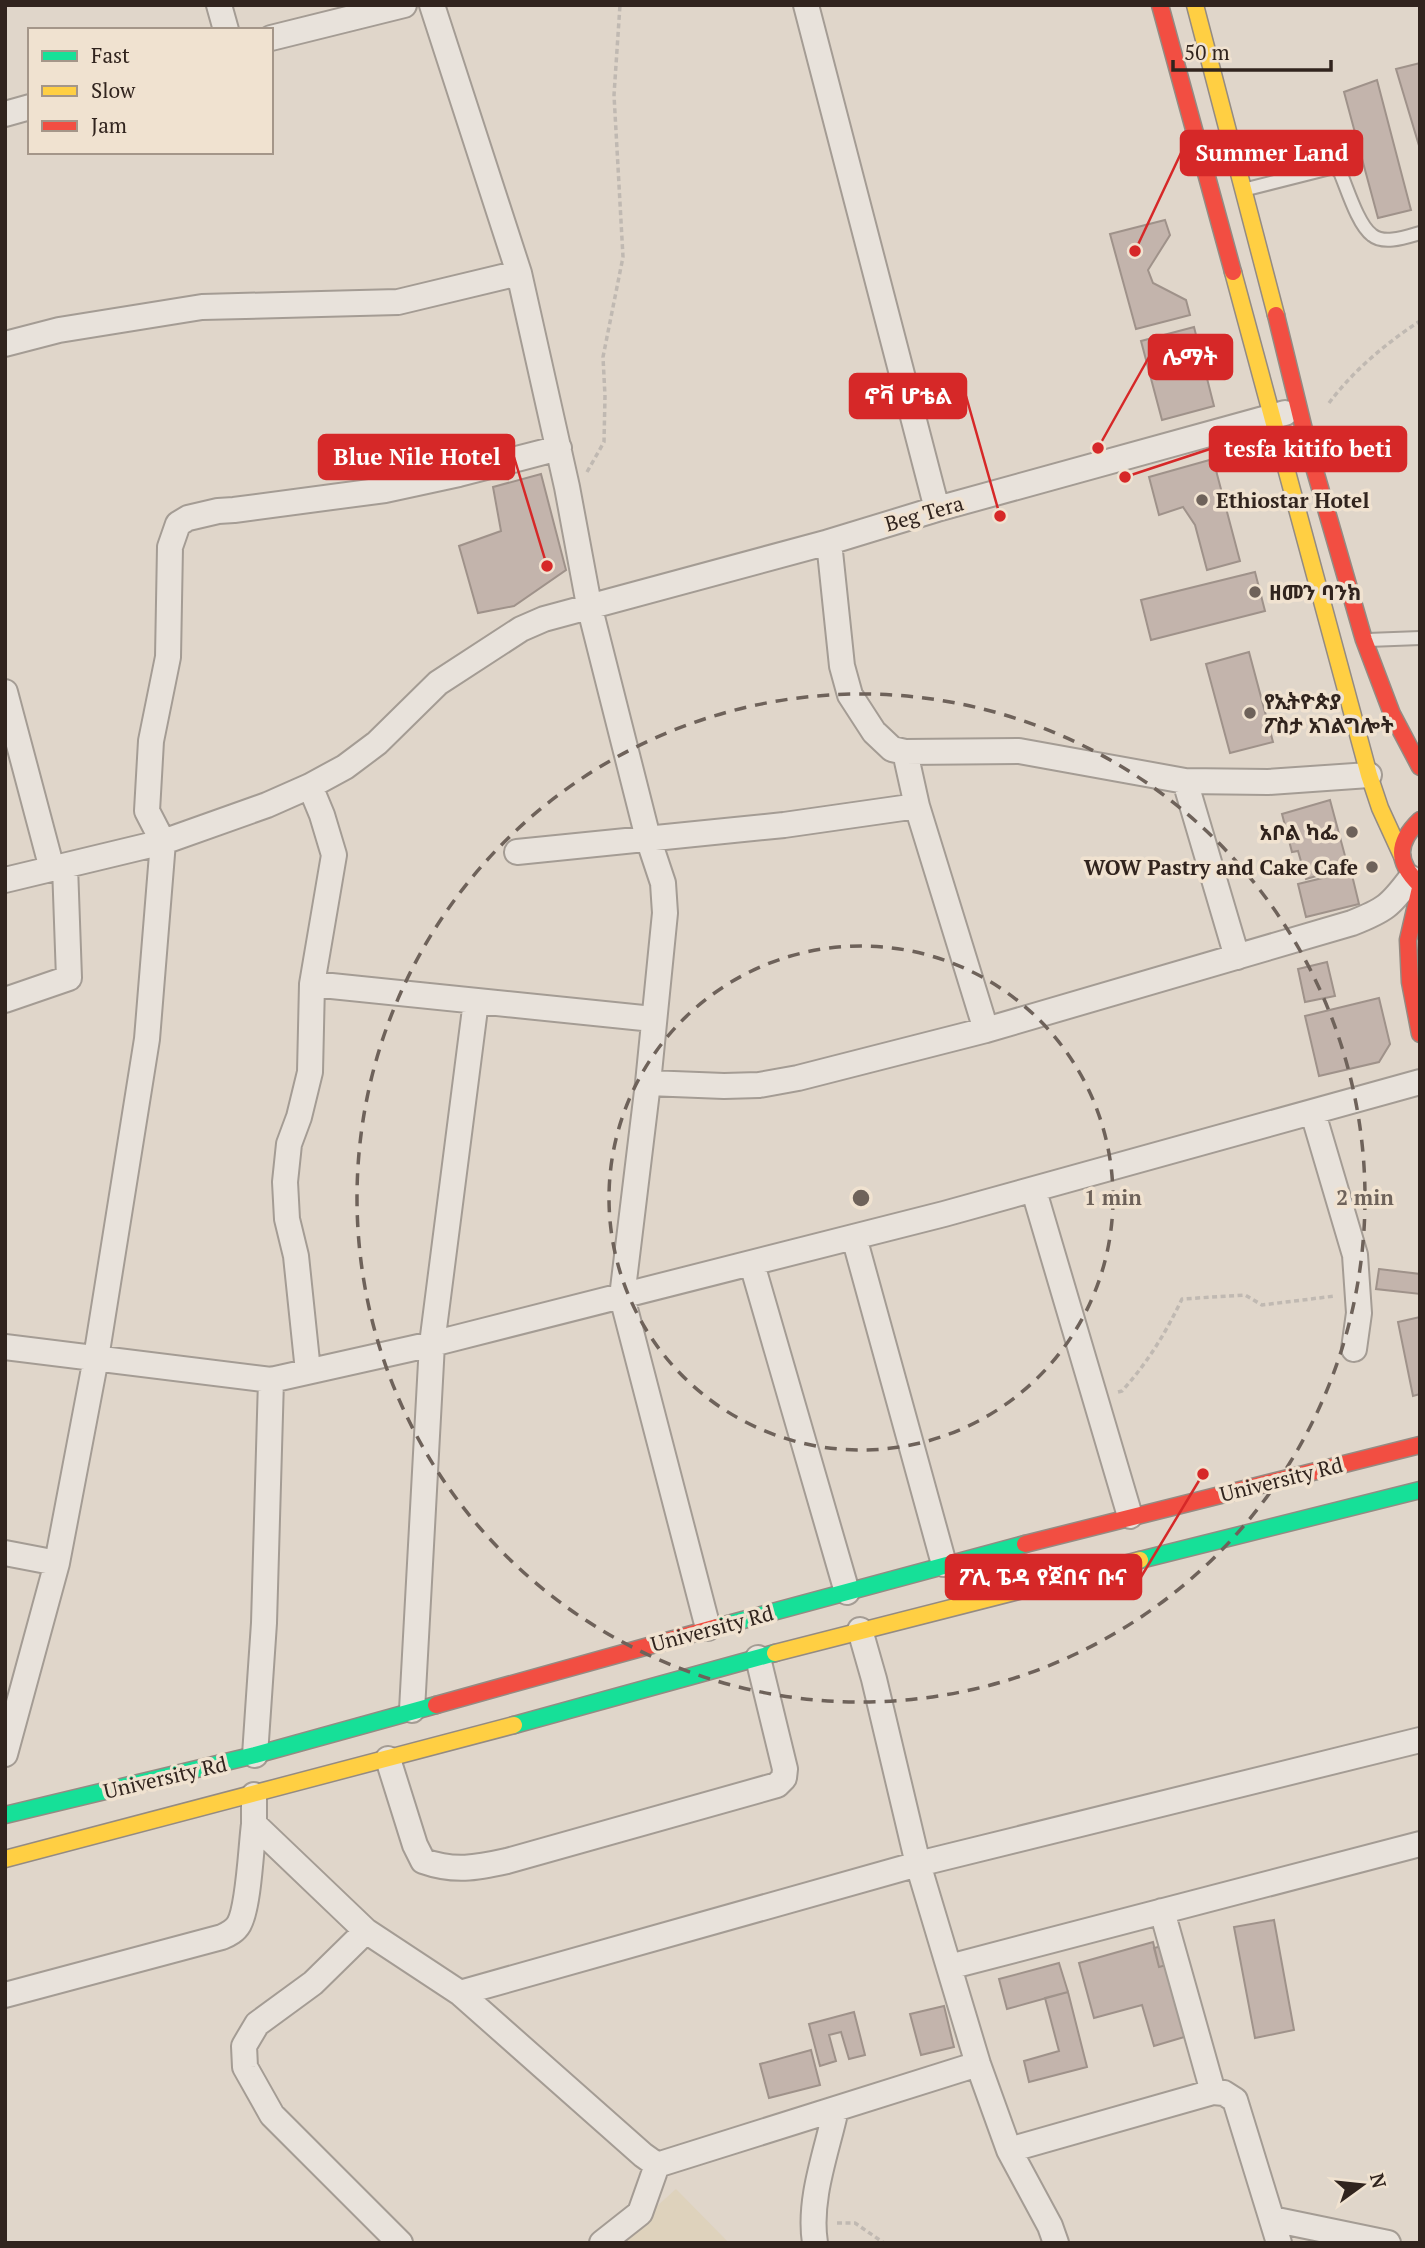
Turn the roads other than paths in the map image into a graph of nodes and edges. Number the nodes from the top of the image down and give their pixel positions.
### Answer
1 (219, 5) edge
2 (404, 5) edge
3 (432, 5) edge
4 (806, 5) edge
5 (1160, 5) edge
6 (1195, 5) edge
7 (225, 28) edge
8 (273, 38) edge
9 (28, 108) edge
10 (5, 114) edge
11 (1243, 190) junction
12 (1420, 233) edge
13 (519, 273) junction
14 (5, 344) edge
15 (1300, 410) junction
16 (1272, 416) junction
17 (559, 448) junction
18 (937, 509) junction
19 (828, 542) junction
20 (589, 605) junction
21 (1420, 638) edge
22 (1364, 640) junction
23 (5, 692) edge
24 (905, 752) junction
25 (1420, 767) edge
26 (1369, 775) junction
27 (1185, 781) junction
28 (310, 786) junction
29 (917, 806) junction
30 (1420, 820) edge
31 (648, 838) junction
32 (163, 842) junction
33 (517, 852) dead end
34 (59, 867) junction
35 (1413, 877) edge
36 (5, 880) edge
37 (1237, 957) junction
38 (312, 984) junction
39 (5, 1000) edge
40 (475, 1001) junction
41 (653, 1019) junction
42 (986, 1030) junction
43 (1420, 1034) edge
44 (1420, 1082) edge
45 (648, 1083) junction
46 (1313, 1113) junction
47 (1034, 1191) junction
48 (854, 1237) junction
49 (752, 1264) junction
50 (622, 1297) junction
51 (432, 1344) junction
52 (5, 1347) edge
53 (1354, 1349) dead end
54 (96, 1358) junction
55 (308, 1371) junction
56 (271, 1380) junction
57 (1420, 1445) edge
58 (1420, 1490) edge
59 (1130, 1516) junction
60 (5, 1553) edge
61 (57, 1563) junction
62 (944, 1564) junction
63 (854, 1611) junction
64 (708, 1628) junction
65 (758, 1658) junction
66 (412, 1710) junction
67 (1420, 1740) edge
68 (5, 1754) edge
69 (388, 1759) junction
70 (254, 1775) junction
71 (5, 1815) edge
72 (254, 1824) junction
73 (1420, 1844) edge
74 (5, 1859) edge
75 (918, 1864) junction
76 (1162, 1911) junction
77 (366, 1931) junction
78 (949, 1966) junction
79 (460, 1993) junction
80 (5, 1996) edge
81 (978, 2064) junction
82 (1213, 2092) junction
83 (836, 2109) junction
84 (1009, 2150) junction
85 (657, 2165) junction
86 (1275, 2231) edge
87 (815, 2233) edge
88 (400, 2243) edge
89 (602, 2243) edge
90 (1056, 2243) edge
91 (1388, 2243) edge

1 - 7 street
2 - 8 street
3 - 13 street
4 - 18 street
5 - 16 main road
6 - 11 main road
9 - 10 street
11 - 12 lane
11 - 15 main road
13 - 14 street
13 - 17 street
15 - 16 street, Beg Tera
15 - 22 main road
16 - 18 street, Beg Tera
16 - 26 main road
17 - 20 street
17 - 32 street
18 - 19 street, Beg Tera
19 - 20 street, Beg Tera
19 - 24 street
20 - 28 street, Beg Tera
20 - 31 street
21 - 22 lane
22 - 25 main road
23 - 34 street
24 - 27 street
24 - 29 street
26 - 27 street
26 - 35 main road
27 - 37 street
28 - 32 street, Beg Tera
28 - 38 street
29 - 31 street
29 - 42 street
30 - 35 main road
31 - 33 street
31 - 41 street
32 - 34 street, Beg Tera
32 - 54 street
34 - 36 street, Beg Tera
34 - 39 street
35 - 37 street
35 - 43 main road
37 - 42 street
38 - 40 street
38 - 55 street
40 - 41 street
40 - 51 street
41 - 45 street
42 - 45 street
44 - 46 street
45 - 50 street
46 - 47 street
46 - 53 street
47 - 48 street
47 - 59 street
48 - 49 street
48 - 62 street
49 - 50 street
49 - 63 street
50 - 51 street
50 - 64 street
51 - 55 street
51 - 66 street
52 - 54 street
54 - 56 street
54 - 61 street
55 - 56 street
56 - 70 street
57 - 59 main road, University Rd
58 - 63 main road, University Rd
59 - 62 main road, University Rd
60 - 61 street
61 - 68 street
62 - 63 main road, University Rd
63 - 64 main road, University Rd
63 - 65 main road, University Rd
63 - 75 street
64 - 66 main road, University Rd
65 - 69 main road, University Rd
65 - 69 street
66 - 70 main road, University Rd
67 - 75 street
69 - 70 main road, University Rd
70 - 71 main road, University Rd
70 - 72 street
70 - 74 main road, University Rd
72 - 77 street
72 - 80 street
73 - 76 street
75 - 78 street
75 - 79 street
76 - 78 street
76 - 82 street
77 - 79 street
77 - 88 street
78 - 81 street
79 - 85 street
81 - 83 street
81 - 84 street
82 - 84 street
82 - 86 street
83 - 85 street
83 - 87 street
84 - 90 street
85 - 89 street
86 - 91 street

